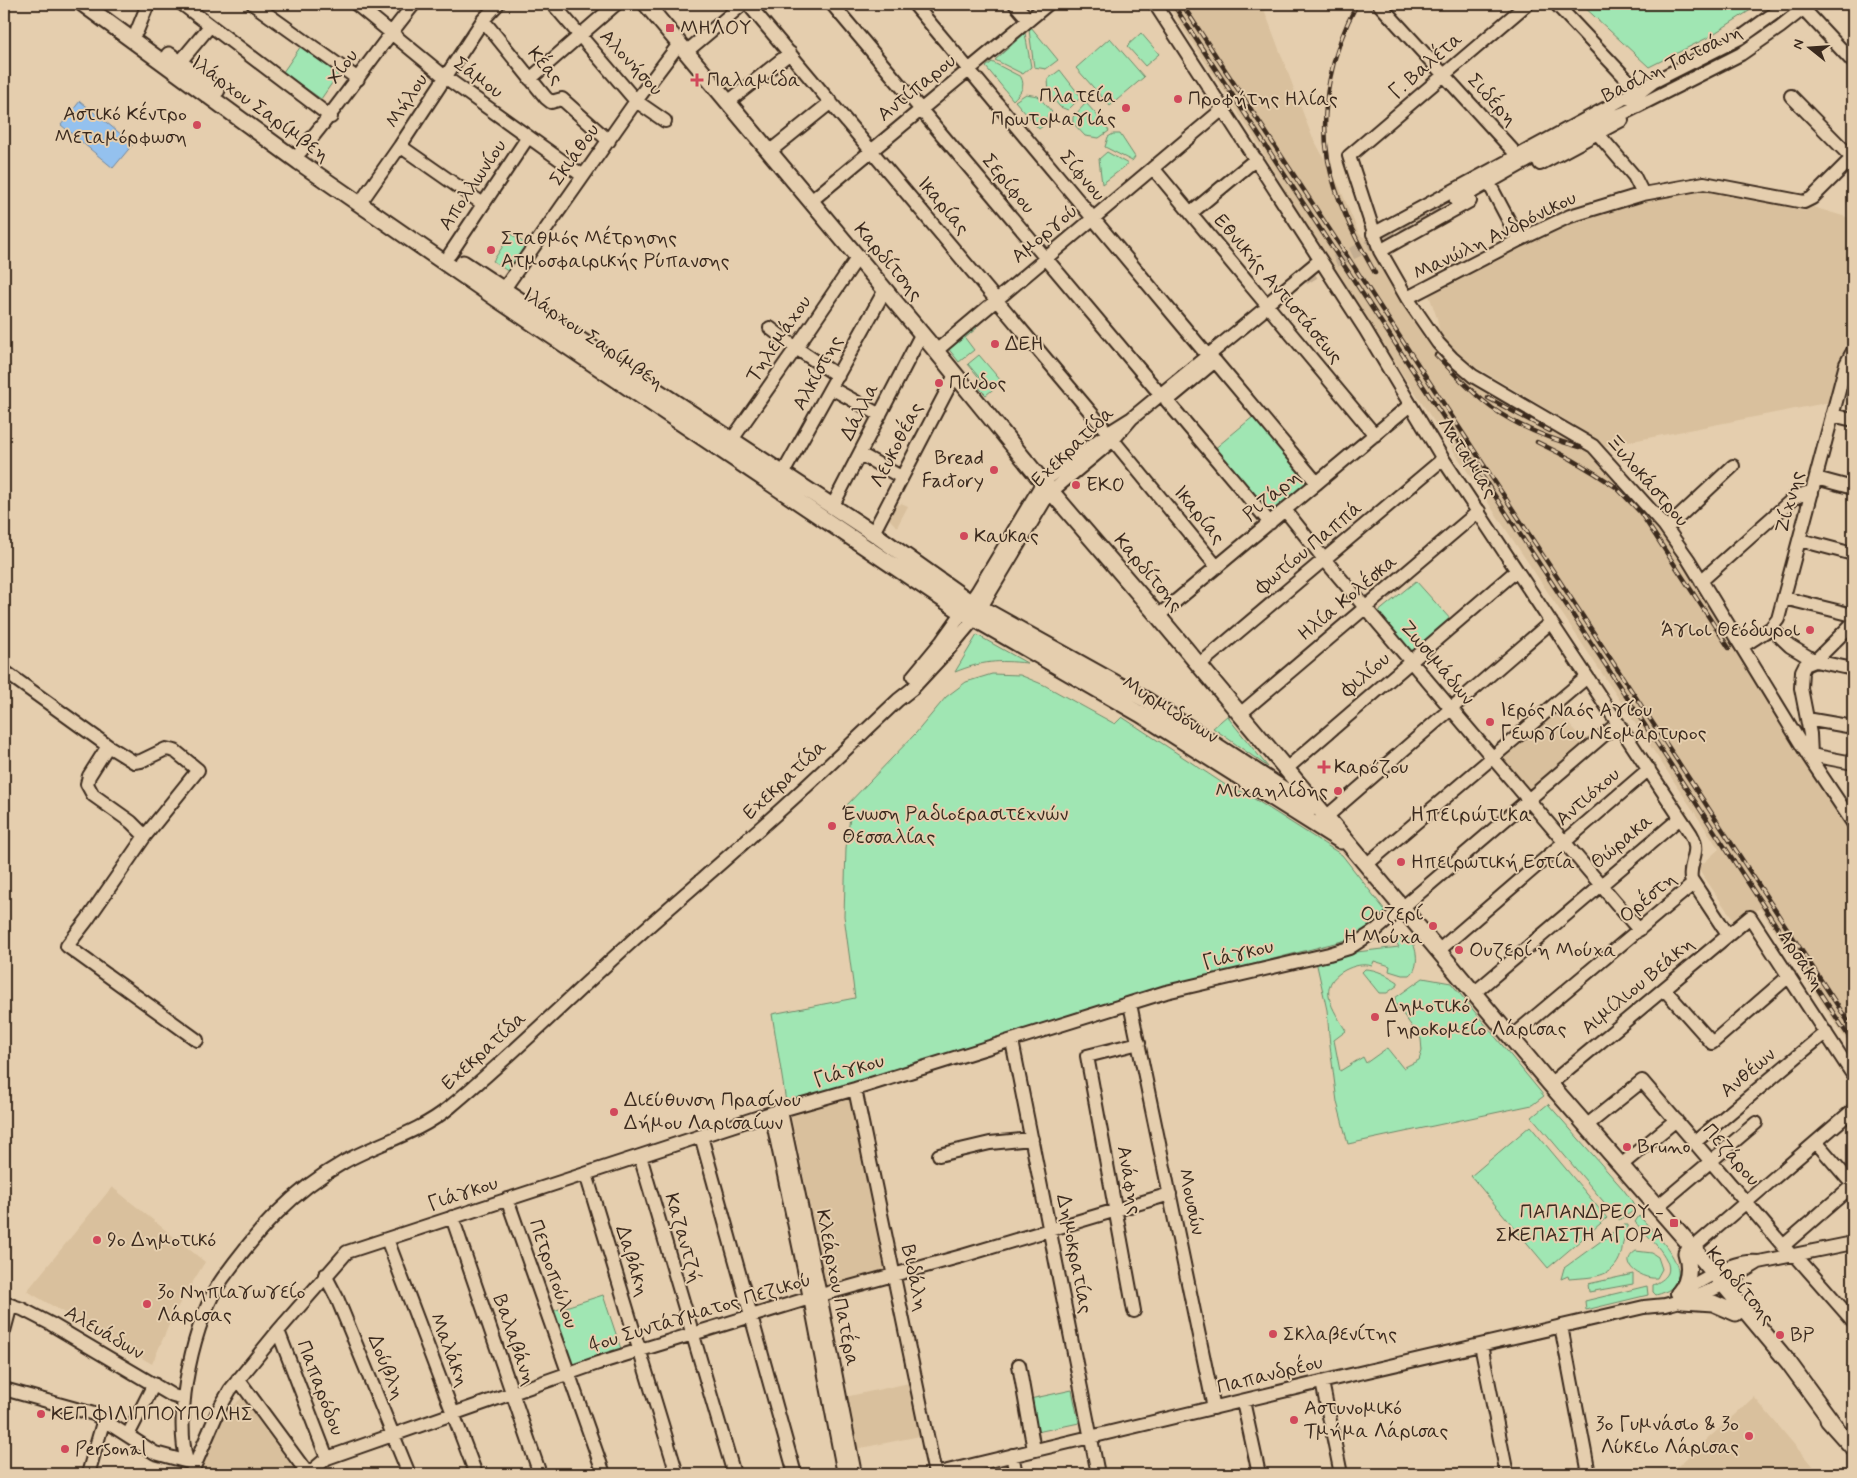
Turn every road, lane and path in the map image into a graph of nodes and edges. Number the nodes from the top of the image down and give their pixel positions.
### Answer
1 (83, 4) edge
2 (100, 4) edge
3 (148, 4) edge
4 (182, 4) edge
5 (253, 4) edge
6 (356, 4) edge
7 (414, 4) edge
8 (498, 4) edge
9 (553, 4) edge
10 (616, 4) edge
11 (646, 4) edge
12 (743, 4) edge
13 (748, 4) edge
14 (832, 4) edge
15 (914, 4) edge
16 (1015, 4) edge
17 (1048, 4) edge
18 (1155, 4) edge
19 (1379, 4) edge
20 (1527, 4) edge
21 (1556, 4) edge
22 (1787, 4) edge
23 (1804, 5) edge
24 (483, 20) junction
25 (1029, 20) junction
26 (210, 26) junction
27 (138, 32) junction
28 (391, 33) junction
29 (580, 36) junction
30 (682, 48) junction
31 (790, 54) junction
32 (180, 62) junction
33 (1853, 62) edge
34 (969, 70) junction
35 (1444, 76) junction
36 (445, 77) junction
37 (358, 79) junction
38 (530, 79) junction
39 (1640, 95) junction
40 (1791, 96) dead end
41 (636, 101) junction
42 (728, 102) junction
43 (831, 102) junction
44 (1224, 108) junction
45 (922, 110) junction
46 (330, 116) junction
47 (665, 121) dead end
48 (1598, 134) junction
49 (528, 137) junction
50 (609, 141) junction
51 (400, 146) junction
52 (871, 150) junction
53 (301, 152) junction
54 (769, 152) junction
55 (1350, 156) joint
56 (1517, 156) junction
57 (1852, 157) edge
58 (1256, 159) junction
59 (1153, 168) junction
60 (584, 176) junction
61 (1492, 189) junction
62 (1643, 194) junction
63 (365, 196) junction
64 (811, 201) junction
65 (1456, 201) tunnel mouth
66 (483, 204) junction
67 (1191, 213) junction
68 (1093, 218) junction
69 (1373, 234) junction
70 (1519, 240) junction
71 (1380, 250) junction
72 (450, 254) junction
73 (858, 257) junction
74 (1046, 258) junction
75 (1320, 260) junction
76 (885, 290) junction
77 (501, 294) junction
78 (1408, 298) junction
79 (997, 300) junction
80 (1264, 308) junction
81 (770, 328) dead end
82 (922, 333) junction
83 (796, 348) junction
84 (1203, 350) dead end
85 (936, 351) junction
86 (1853, 353) edge
87 (955, 374) junction
88 (838, 376) junction
89 (831, 388) junction
90 (1155, 388) dead end
91 (1410, 405) junction
92 (880, 415) junction
93 (1832, 415) junction
94 (1853, 420) edge
95 (1374, 435) junction
96 (1111, 436) junction
97 (731, 441) junction
98 (860, 454) junction
99 (1443, 459) junction
100 (1733, 466) dead end
101 (782, 475) junction
102 (902, 477) junction
103 (1816, 478) junction
104 (1317, 484) junction
105 (1048, 487) junction
106 (1853, 488) edge
107 (1812, 494) junction
108 (832, 507) junction
109 (1285, 510) junction
110 (1481, 515) junction
111 (1270, 523) junction
112 (1667, 528) junction
113 (872, 533) junction
114 (1800, 540) junction
115 (1853, 554) edge
116 (1324, 559) junction
117 (1217, 567) junction
118 (1516, 571) junction
119 (1701, 581) junction
120 (1784, 598) junction
121 (972, 610) junction
122 (1368, 611) junction
123 (1853, 615) edge
124 (1158, 616) junction
125 (1551, 622) junction
126 (1853, 623) edge
127 (1771, 628) junction
128 (1742, 646) junction
129 (1815, 661) junction
130 (1411, 662) junction
131 (1199, 665) junction
132 (1853, 669) edge
133 (4, 671) edge
134 (1587, 677) junction
135 (1451, 709) junction
136 (1243, 717) junction
137 (1807, 719) junction
138 (1618, 723) junction
139 (1853, 727) edge
140 (108, 746) junction
141 (1810, 756) junction
142 (1492, 757) junction
143 (1853, 763) edge
144 (1286, 769) junction
145 (1649, 769) junction
146 (1528, 799) junction
147 (1326, 817) junction
148 (1680, 818) junction
149 (1852, 819) edge
150 (145, 836) junction
151 (1564, 842) junction
152 (1352, 848) junction
153 (1366, 865) junction
154 (1693, 884) junction
155 (1601, 885) junction
156 (1401, 908) junction
157 (1750, 917) joint
158 (1639, 930) junction
159 (1728, 935) junction
160 (1438, 951) junction
161 (1789, 976) junction
162 (1664, 989) junction
163 (1474, 993) junction
164 (1130, 1004) junction
165 (1826, 1032) junction
166 (1511, 1037) junction
167 (197, 1040) dead end
168 (1012, 1041) junction
169 (1139, 1043) junction
170 (1853, 1075) edge
171 (1550, 1084) junction
172 (855, 1089) junction
173 (1853, 1110) edge
174 (776, 1112) junction
175 (1676, 1120) junction
176 (1756, 1123) dead end
177 (1586, 1126) junction
178 (701, 1136) junction
179 (1032, 1139) junction
180 (1695, 1142) junction
181 (1816, 1142) junction
182 (939, 1155) dead end
183 (640, 1156) junction
184 (1711, 1161) junction
185 (1620, 1166) junction
186 (586, 1174) junction
187 (1853, 1185) edge
188 (1170, 1194) junction
189 (507, 1199) junction
190 (1747, 1202) junction
191 (1658, 1206) junction
192 (1115, 1210) junction
193 (452, 1217) junction
194 (1051, 1229) junction
195 (387, 1239) junction
196 (1853, 1244) edge
197 (1690, 1250) junction
198 (1790, 1252) junction
199 (1759, 1262) junction
200 (326, 1275) junction
201 (894, 1276) junction
202 (1721, 1283) junction
203 (815, 1297) junction
204 (1681, 1297) junction
205 (8, 1304) edge
206 (1134, 1311) dead end
207 (1736, 1313) junction
208 (750, 1317) junction
209 (1853, 1321) edge
210 (1561, 1326) junction
211 (4, 1331) edge
212 (278, 1331) junction
213 (691, 1334) junction
214 (1481, 1345) junction
215 (640, 1350) junction
216 (1019, 1366) dead end
217 (569, 1374) junction
218 (238, 1379) junction
219 (1322, 1382) junction
220 (154, 1384) junction
221 (4, 1389) edge
222 (512, 1393) junction
223 (184, 1400) junction
224 (1244, 1401) junction
225 (1214, 1408) junction
226 (453, 1413) junction
227 (104, 1419) junction
228 (1835, 1426) junction
229 (392, 1434) junction
230 (128, 1435) junction
231 (1091, 1437) junction
232 (1853, 1448) edge
233 (1034, 1450) junction
234 (1012, 1455) junction
235 (327, 1458) junction
236 (191, 1466) edge
237 (88, 1474) edge
238 (308, 1474) edge
239 (408, 1474) edge
240 (476, 1474) edge
241 (540, 1474) edge
242 (604, 1474) edge
243 (677, 1474) edge
244 (734, 1474) edge
245 (795, 1474) edge
246 (844, 1474) edge
247 (854, 1474) edge
248 (935, 1474) edge
249 (1016, 1474) edge
250 (1098, 1474) edge
251 (1258, 1474) edge
252 (1342, 1474) edge
253 (1507, 1474) edge
254 (1589, 1474) edge

1 - 77 main road, Ιλάρχου Σαρίμβεη
2 - 27 main road, Ιλάρχου Σαρίμβεη
3 - 27 street
4 - 26 street
5 - 37 street
6 - 28 street, Σάμου
7 - 28 street, Χίου
8 - 24 street, Μήλου
9 - 29 street, Αλονήσου
10 - 29 street
11 - 30 main road, Καρδίτσης
12 - 30 street, Σκιάθου
13 - 31 street, Ικαρίας
14 - 45 street, Σερίφου
15 - 34 street, Σίφνου
16 - 25 street
17 - 25 street, Αντίπαρου
18 - 44 street, Λαταμίας
19 - 35 street, Σιδέρη
20 - 35 street, Γ. Βαλέτα
21 - 39 street
22 - 39 street, Βασίλη Τσιτσάνη
23 - 33 street
23 - 39 street, Βασίλη Τσιτσάνη
24 - 36 street, Μήλου
24 - 38 street, Κέας
25 - 34 street, Αντίπαρου
26 - 32 street
26 - 46 street
27 - 32 main road, Ιλάρχου Σαρίμβεη
28 - 36 street, Σάμου
28 - 37 street, Χίου
29 - 38 street
29 - 41 street, Αλονήσου
30 - 41 street, Σκιάθου
30 - 42 main road, Καρδίτσης
31 - 42 street
31 - 43 street, Ικαρίας
32 - 53 main road, Ιλάρχου Σαρίμβεη
34 - 45 street, Αντίπαρου
34 - 68 street, Σίφνου
35 - 55 street, Γ. Βαλέτα
35 - 56 street, Σιδέρη
36 - 49 street, Σάμου
36 - 51 street, Μήλου
37 - 46 street, Χίου
38 - 50 street, Κέας
39 - 48 street
39 - 56 street, Βασίλη Τσιτσάνη
39 - 65 street, Βασίλη Τσιτσάνη
40 - 57 street
41 - 47 street, Αλονήσου
41 - 50 street, Σκιάθου
42 - 54 main road, Καρδίτσης
43 - 52 street, Ικαρίας
43 - 54 street
44 - 58 street, Λαταμίας
44 - 59 street, Αμοργού
45 - 52 street, Αντίπαρου
45 - 74 street, Σερίφου
46 - 53 street, Χίου
48 - 61 street
48 - 62 street
49 - 60 street, Σάμου
49 - 66 street, Απολλωνίου
50 - 60 street, Σκιάθου
51 - 63 street, Μήλου
51 - 66 street
52 - 64 street, Αντίπαρου
52 - 79 street, Ικαρίας
53 - 63 main road, Ιλάρχου Σαρίμβεη
54 - 64 main road, Καρδίτσης
55 - 69 street, Ξυλοκάστρου
56 - 69 street, Βασίλη Τσιτσάνη
57 - 62 street, Μανώλη Ανδρόνικου
58 - 67 street
58 - 75 street, Λαταμίας
59 - 67 street, Εθνικής Αντιστάσεως
59 - 68 street, Αμοργού
60 - 77 street, Σκιάθου
61 - 70 street
61 - 71 street
62 - 70 street, Μανώλη Ανδρόνικου
63 - 72 main road, Ιλάρχου Σαρίμβεη
64 - 73 main road, Καρδίτσης
66 - 72 street, Απολλωνίου
67 - 80 street, Εθνικής Αντιστάσεως
68 - 74 street, Αμοργού
68 - 84 street, Σίφνου
69 - 71 street, Ξυλοκάστρου
70 - 78 street, Μανώλη Ανδρόνικου
71 - 78 street, Ξυλοκάστρου
72 - 77 main road, Ιλάρχου Σαρίμβεη
73 - 76 main road, Καρδίτσης
73 - 83 street, Τηλεμάχου
74 - 79 street, Αμοργού
74 - 90 street, Σερίφου
75 - 80 street, Εχεκρατίδα
75 - 91 street, Λαταμίας
76 - 82 main road, Καρδίτσης
76 - 88 street, Αλκίστης
77 - 97 main road, Ιλάρχου Σαρίμβεη
77 - 121 main road, Ιλάρχου Σαρίμβεη
78 - 112 street, Ξυλοκάστρου
79 - 85 street, Αμοργού
79 - 96 street, Ικαρίας
80 - 95 street, Εθνικής Αντιστάσεως
80 - 96 street, Εχεκρατίδα
81 - 83 street
82 - 85 main road, Καρδίτσης
82 - 92 street, Δάλλα
83 - 88 street
83 - 97 street, Τηλεμάχου
85 - 87 main road, Καρδίτσης
86 - 93 street, Ζίχνης
87 - 102 street, Λευκοθέας
87 - 105 main road, Καρδίτσης
88 - 89 street, Αλκίστης
89 - 92 street
89 - 101 street, Αλκίστης
91 - 95 street, Ριζάρη
91 - 99 street, Λαταμίας
92 - 98 street, Δάλλα
93 - 94 street
93 - 103 street, Ζίχνης
95 - 104 street, Ριζάρη
96 - 105 street, Εχεκρατίδα
96 - 117 street, Ικαρίας
97 - 101 main road, Ιλάρχου Σαρίμβεη
98 - 102 street
98 - 108 street, Δάλλα
99 - 110 street, Λαταμίας
99 - 116 street, Φωτίου Παππά
100 - 112 street
101 - 108 main road, Ιλάρχου Σαρίμβεη
102 - 113 street, Λευκοθέας
103 - 106 street
103 - 107 street, Ζίχνης
104 - 109 street, Ριζάρη
104 - 111 street
105 - 121 street, Εχεκρατίδα
105 - 124 main road, Καρδίτσης
107 - 114 street, Ζίχνης
107 - 119 street
108 - 113 main road, Ιλάρχου Σαρίμβεη
109 - 111 street, Ριζάρη
109 - 116 street, Ζωσιμάδων
110 - 118 street, Λαταμίας
110 - 122 street, Ηλία Κολέσκα
111 - 117 street, Ριζάρη
112 - 119 street, Ξυλοκάστρου
113 - 121 main road, Ιλάρχου Σαρίμβεη
114 - 115 street
114 - 120 street, Ζίχνης
116 - 122 street, Ζωσιμάδων
116 - 131 street, Φωτίου Παππά
117 - 124 street, Ριζάρη
118 - 125 street, Λαταμίας
118 - 130 street, Φιλίου
119 - 128 street, Ξυλοκάστρου
120 - 123 street
120 - 127 street, Ζίχνης
121 - 147 main road, Μυρμιδόνων
121 - 152 main road, Μυρμιδόνων
121 - 223 street, Εχεκρατίδα
122 - 130 street, Ζωσιμάδων
122 - 136 street, Ηλία Κολέσκα
124 - 131 main road, Καρδίτσης
125 - 134 street, Λαταμίας
125 - 135 street
126 - 129 street
127 - 128 street
127 - 129 street
128 - 141 street, Ξυλοκάστρου
129 - 132 street
129 - 137 street
130 - 135 street, Ζωσιμάδων
130 - 144 street, Φιλίου
131 - 136 main road, Καρδίτσης
133 - 140 street
134 - 138 street, Λαταμίας
134 - 142 street
135 - 142 street, Ζωσιμάδων
135 - 147 street
136 - 144 main road, Καρδίτσης
137 - 139 street
137 - 141 street
138 - 145 street, Λαταμίας
138 - 146 street, Γιάγκου
140 - 150 street
140 - 150 street
141 - 143 street
141 - 149 street, Ξυλοκάστρου
142 - 146 street, Ζωσιμάδων
142 - 153 street
144 - 147 main road, Καρδίτσης
145 - 148 street, Λαταμίας
145 - 151 street, Αντιόχου
146 - 151 street, Ζωσιμάδων
146 - 156 street, Γιάγκου
147 - 152 main road, Καρδίτσης
148 - 154 street, Λαταμίας
148 - 155 street, Θώρακα
150 - 167 street
151 - 155 street, Ζωσιμάδων
151 - 160 street, Αντιόχου
152 - 153 main road, Καρδίτσης
153 - 156 main road, Καρδίτσης
154 - 158 street, Ορέστη
154 - 159 street
155 - 158 street, Ζωσιμάδων
155 - 163 street, Θώρακα
156 - 160 main road, Καρδίτσης
156 - 164 street, Γιάγκου
157 - 159 street, Αιμίλιου Βεάκη
157 - 161 street, Αρσάκη
158 - 166 street, Ορέστη
159 - 162 street, Αιμίλιου Βεάκη
160 - 163 main road, Καρδίτσης
161 - 162 street
161 - 165 street, Αρσάκη
162 - 171 street, Αιμίλιου Βεάκη
163 - 166 main road, Καρδίτσης
164 - 168 street, Γιάγκου
164 - 169 street, Μουσών
165 - 170 street, Αρσάκη
165 - 180 street, Ανθέων
166 - 171 main road, Καρδίτσης
168 - 172 street, Γιάγκου
168 - 179 street, Δημοκρατίας
169 - 188 street, Μουσών
169 - 192 street, Ανάφης
171 - 177 main road, Καρδίτσης
172 - 174 street, Γιάγκου
172 - 201 street, Βιδάλη
173 - 181 street
174 - 178 street, Γιάγκου
174 - 203 street, Κλεάρχου Πατέρα
175 - 177 street, Πεζάρου
175 - 180 street, Πεζάρου
175 - 185 street
176 - 184 street
177 - 185 main road, Καρδίτσης
178 - 183 street, Γιάγκου
178 - 208 street
179 - 182 street
179 - 194 street, Δημοκρατίας
180 - 184 street, Πεζάρου
181 - 187 street
181 - 190 street
183 - 186 street, Γιάγκου
183 - 213 street, Καζαντζή
184 - 190 street, Πεζάρου
184 - 191 street
185 - 191 main road, Καρδίτσης
185 - 197 main road, Καρδίτσης
186 - 189 street, Γιάγκου
186 - 215 street, Δαβάκη
187 - 198 street
188 - 192 street, 4ου Συντάγματος Πεζικού
188 - 225 street, Μουσών
189 - 193 street, Γιάγκου
189 - 217 street, Πετροπούλου
190 - 197 street
190 - 198 street, Πεζάρου
191 - 197 main road, Καρδίτσης
192 - 194 street, 4ου Συντάγματος Πεζικού
192 - 206 street, Ανάφης
193 - 195 street, Γιάγκου
193 - 222 street, Βαλαβάνη
194 - 201 street, 4ου Συντάγματος Πεζικού
194 - 231 street, Δημοκρατίας
195 - 200 street, Γιάγκου
195 - 226 street, Μαλάκη
196 - 198 street
197 - 202 main road, Καρδίτσης
197 - 204 main road
198 - 199 street
198 - 209 street, Πεζάρου
199 - 202 street
199 - 202 street
200 - 212 street, Γιάγκου
200 - 229 street, Δούβλη
201 - 203 street, 4ου Συντάγματος Πεζικού
201 - 248 street, Βιδάλη
202 - 204 street, Παπανδρέου
202 - 207 main road, Καρδίτσης
202 - 228 main road, Καρδίτσης
203 - 208 street, 4ου Συντάγματος Πεζικού
203 - 246 street, Κλεάρχου Πατέρα
203 - 247 street, Κλεάρχου Πατέρα
204 - 207 main road
204 - 210 street, Παπανδρέου
205 - 211 street
205 - 220 street, Αλευάδων
207 - 228 main road, Καρδίτσης
208 - 213 street, 4ου Συντάγματος Πεζικού
208 - 245 street
210 - 214 street, Παπανδρέου
210 - 254 street
212 - 218 street, Γιάγκου
212 - 235 street, Παπαρόδου
213 - 215 street, 4ου Συντάγματος Πεζικού
213 - 244 street, Καζαντζή
214 - 219 street, Παπανδρέου
214 - 253 street
215 - 217 street, 4ου Συντάγματος Πεζικού
215 - 243 street, Δαβάκη
216 - 233 street
217 - 222 street, 4ου Συντάγματος Πεζικού
217 - 242 street, Πετροπούλου
218 - 236 street, Γιάγκου
218 - 238 street
219 - 224 street, Παπανδρέου
219 - 252 street
220 - 223 street, Αλευάδων
220 - 230 street
221 - 227 street
222 - 226 street, 4ου Συντάγματος Πεζικού
222 - 241 street, Βαλαβάνη
223 - 236 street, Εχεκρατίδα
224 - 225 street, Παπανδρέου
224 - 251 street
225 - 231 street, Παπανδρέου
226 - 229 street, 4ου Συντάγματος Πεζικού
226 - 240 street, Μαλάκη
227 - 230 street
227 - 237 street
228 - 232 main road, Καρδίτσης
229 - 235 street, 4ου Συντάγματος Πεζικού
229 - 239 street, Δούβλη
230 - 236 street
231 - 233 street, Παπανδρέου
231 - 250 street, Δημοκρατίας
233 - 234 street, Παπανδρέου
234 - 248 street, Παπανδρέου
234 - 249 street
235 - 238 street, 4ου Συντάγματος Πεζικού

